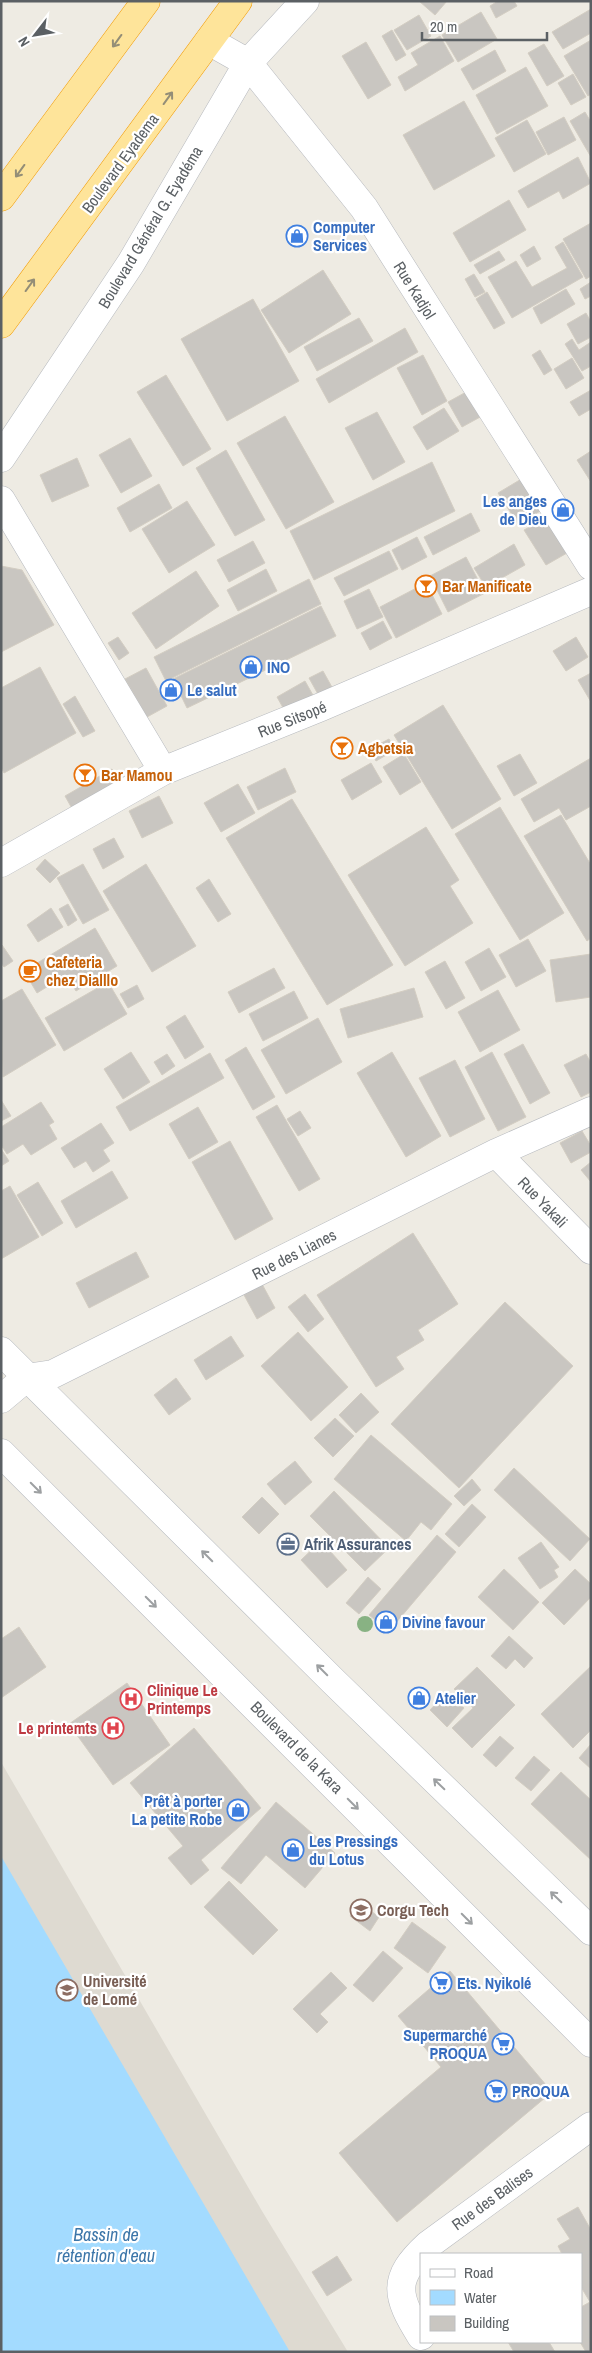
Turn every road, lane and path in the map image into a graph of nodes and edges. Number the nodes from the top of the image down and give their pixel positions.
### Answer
1 (146, 1) edge
2 (238, 1) edge
3 (305, 1) edge
4 (209, 41) junction
5 (248, 63) junction
6 (1, 197) edge
7 (1, 324) edge
8 (1, 458) edge
9 (1, 500) edge
10 (591, 566) edge
11 (591, 591) edge
12 (163, 771) junction
13 (1, 863) edge
14 (591, 1111) edge
15 (496, 1153) junction
16 (591, 1250) edge
17 (1, 1351) edge
18 (26, 1378) junction
19 (1, 1398) edge
20 (1, 1453) edge
21 (591, 1931) edge
22 (591, 2043) edge
23 (591, 2126) edge
24 (420, 2334) edge

1 -> 6 highway
2 - 4 highway, Boulevard Eyadema
3 - 5 street, Boulevard Général G. Eyadéma
4 - 5 street, Rue Kadjol
7 -> 4 highway, Boulevard Eyadema
5 - 8 street, Boulevard Général G. Eyadéma
5 - 10 street, Rue Kadjol
9 - 12 street
11 - 12 street, Rue Sitsopé
12 - 13 street, Rue Sitsopé
14 - 15 street, Rue des Lianes
15 - 16 street, Rue Yakali
15 - 18 street, Rue des Lianes
17 - 18 street
18 - 19 street
21 -> 18 street
20 -> 22 street, Boulevard de la Kara
23 - 24 street, Rue des Balises

